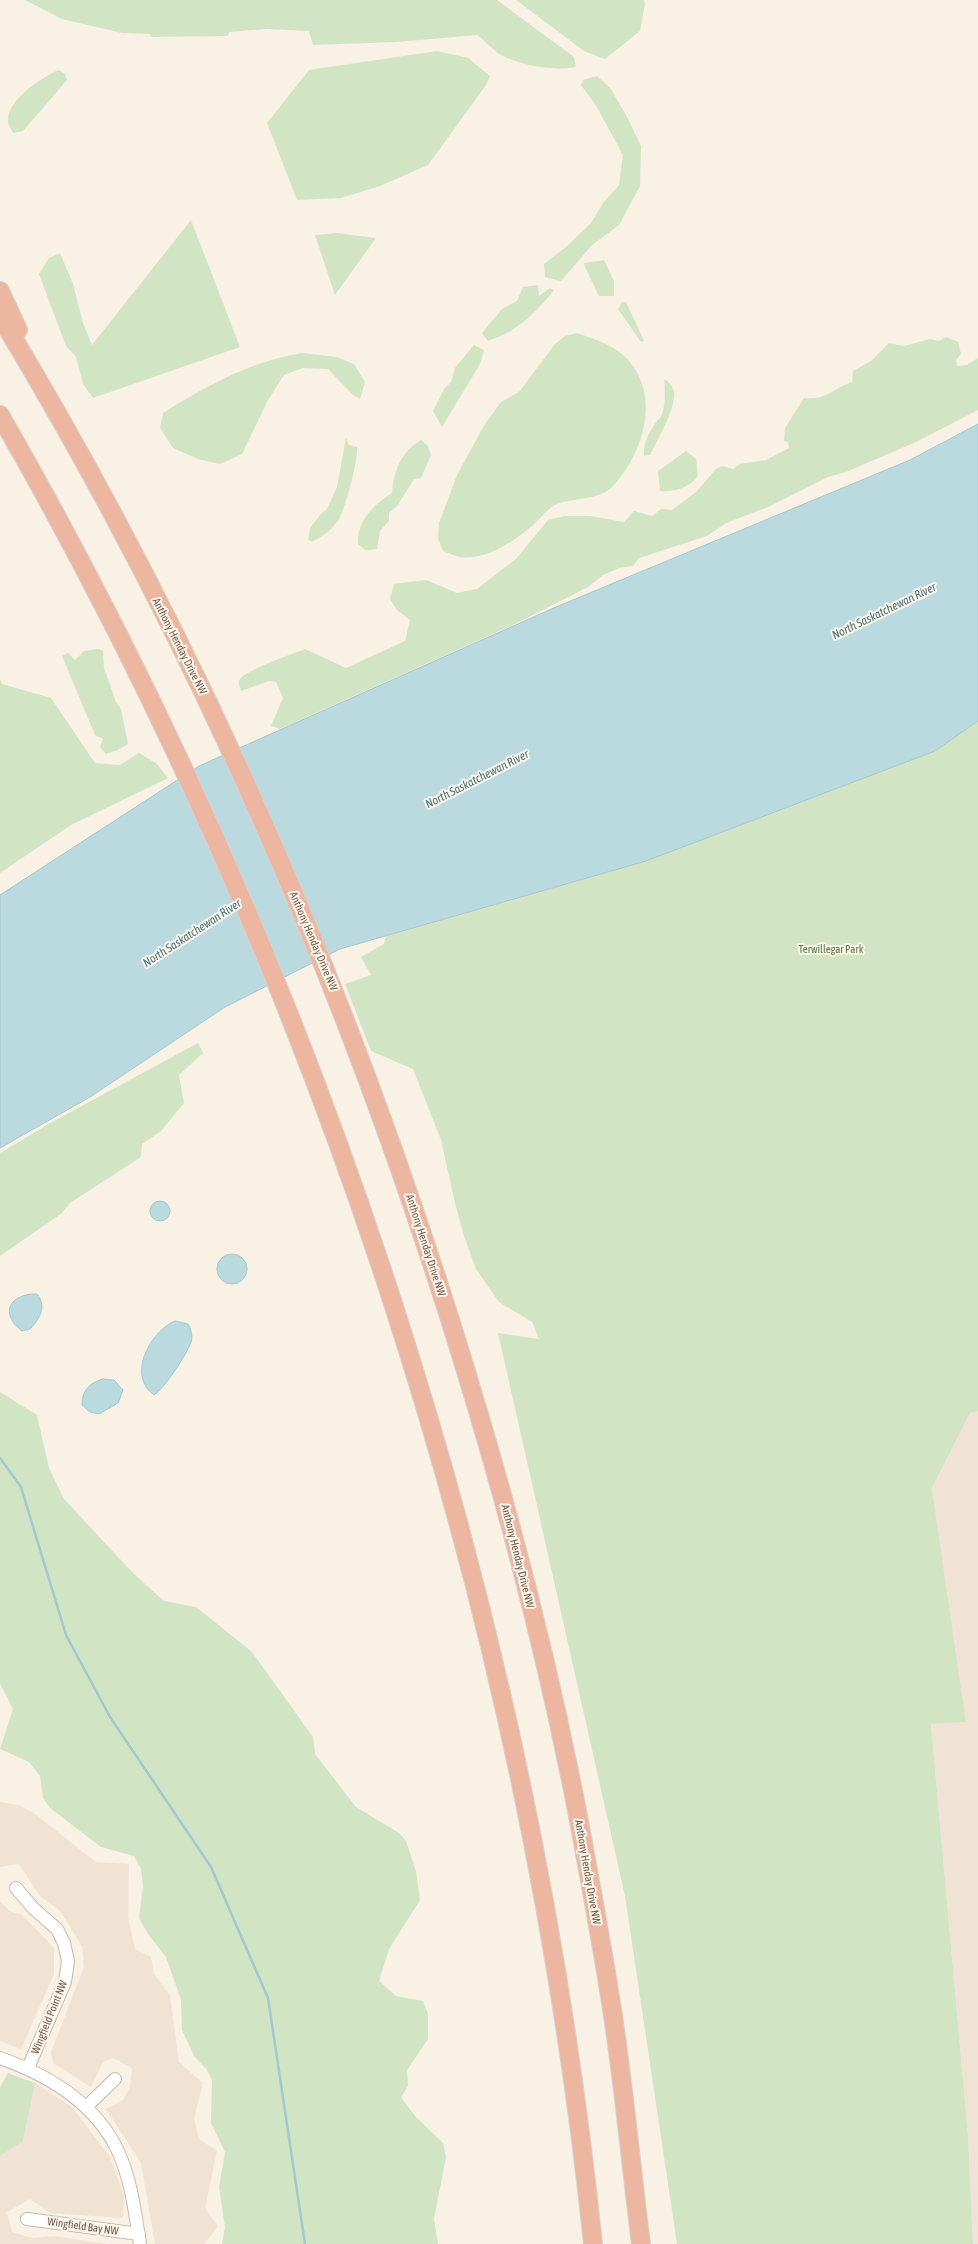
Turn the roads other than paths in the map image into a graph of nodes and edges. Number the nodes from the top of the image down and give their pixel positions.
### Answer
1 (0, 291) edge
2 (0, 316) edge
3 (38, 381) junction
4 (0, 415) edge
5 (16, 1888) dead end
6 (0, 2058) edge
7 (28, 2068) junction
8 (115, 2079) dead end
9 (86, 2107) junction
10 (27, 2219) dead end
11 (140, 2239) edge
12 (593, 2244) edge
13 (641, 2244) edge

1 - 3 highway
2 - 3 highway, Anthony Henday Drive NW
3 - 13 highway, Anthony Henday Drive NW
4 - 12 highway
5 - 7 street, Wingfield Point NW
6 - 7 street
7 - 9 street
8 - 9 street
9 - 11 street
10 - 11 street, Wingfield Bay NW

